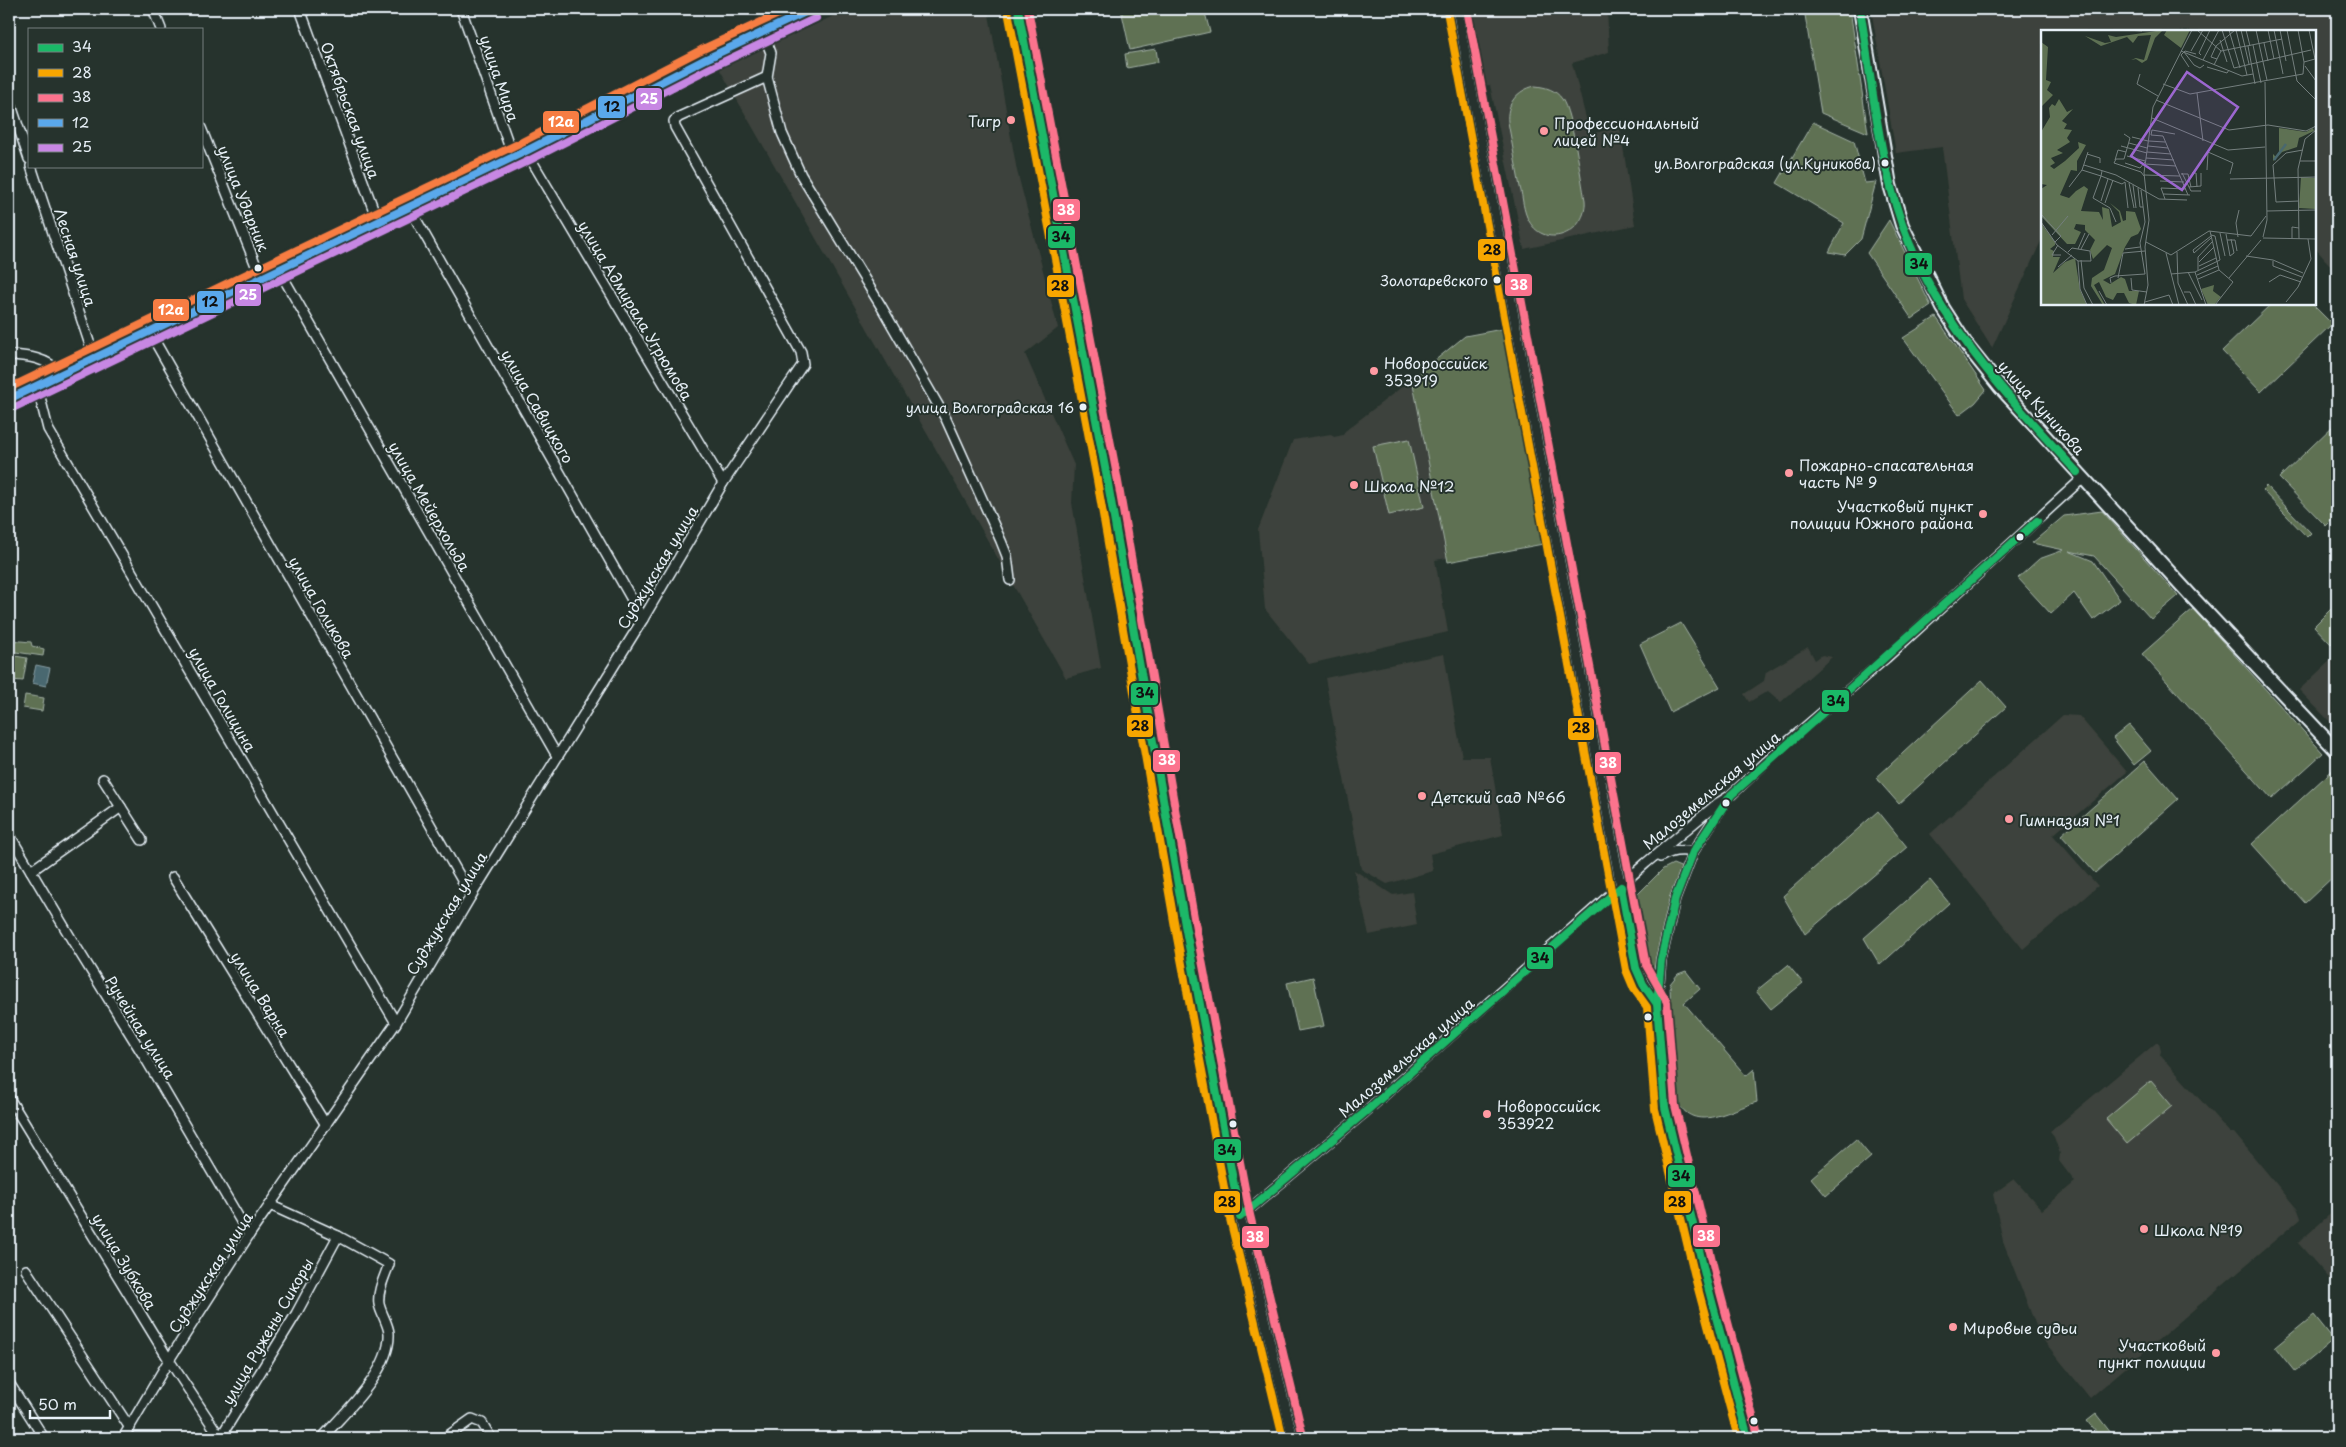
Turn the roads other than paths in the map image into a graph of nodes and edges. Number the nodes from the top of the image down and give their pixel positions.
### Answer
1 (154, 9) edge
2 (300, 9) edge
3 (461, 9) edge
4 (812, 9) edge
5 (1018, 9) edge
6 (1457, 9) edge
7 (1860, 9) edge
8 (162, 28) edge
9 (763, 32) junction
10 (767, 77) junction
11 (9, 99) edge
12 (202, 130) edge
13 (526, 151) junction
14 (28, 156) edge
15 (513, 157) junction
16 (32, 168) edge
17 (409, 207) junction
18 (378, 222) junction
19 (278, 270) junction
20 (261, 278) junction
21 (149, 331) junction
22 (9, 355) edge
23 (94, 357) junction
24 (62, 373) junction
25 (37, 385) junction
26 (9, 399) edge
27 (2083, 478) junction
28 (723, 483) junction
29 (1010, 580) dead end
30 (642, 619) junction
31 (2337, 752) edge
32 (557, 756) junction
33 (103, 779) dead end
34 (1731, 795) junction
35 (121, 807) junction
36 (9, 834) edge
37 (142, 840) dead end
38 (1693, 852) junction
39 (1646, 863) junction
40 (31, 870) junction
41 (173, 877) dead end
42 (1621, 887) junction
43 (471, 896) junction
44 (1657, 1004) junction
45 (396, 1023) junction
46 (9, 1098) edge
47 (326, 1125) junction
48 (270, 1205) junction
49 (1240, 1217) junction
50 (249, 1235) junction
51 (338, 1236) junction
52 (26, 1270) dead end
53 (169, 1360) junction
54 (9, 1383) edge
55 (130, 1428) junction
56 (44, 1438) edge
57 (123, 1438) edge
58 (220, 1438) edge
59 (322, 1438) edge
60 (445, 1438) edge
61 (491, 1438) edge
62 (1293, 1438) edge
63 (1748, 1438) edge

1 - 8 street
2 - 18 street, Октябрьская улица
3 - 15 street, улица Мира
4 - 9 street
5 - 49 street
6 - 42 street
7 - 27 street, улица Куникова
9 - 10 street
9 - 13 street
10 - 28 street, Суджукская улица
10 - 29 street
11 - 14 street
12 - 20 street, улица Ударник
13 - 15 street
13 - 28 street, улица Адмирала Угрюмова
15 - 17 street
16 - 23 street, Лесная улица
17 - 18 street
17 - 30 street, улица Савицкого
18 - 19 street
19 - 20 street
19 - 32 street, улица Мейерхольда
20 - 21 street
21 - 23 street
21 - 43 street, улица Голикова
22 - 24 street
23 - 24 street
24 - 25 street
25 - 26 street
25 - 45 street, улица Голицина
27 - 31 street, улица Куникова
27 - 34 street, Малоземельская улица
28 - 30 street, Суджукская улица
30 - 32 street, Суджукская улица
32 - 43 street, Суджукская улица
33 - 35 street
34 - 38 street
34 - 39 street, Малоземельская улица
35 - 37 street
35 - 40 street
36 - 40 street, Ручейная улица
38 - 39 street
38 - 44 street
39 - 42 street, Малоземельская улица
40 - 50 street, Ручейная улица
41 - 47 street, улица Варна
42 - 44 street
42 - 49 street, Малоземельская улица
43 - 45 street, Суджукская улица
44 - 63 street
45 - 47 street, Суджукская улица
46 - 53 street, улица Зубкова
47 - 48 street, Суджукская улица
48 - 50 street, Суджукская улица
48 - 51 street
49 - 62 street
50 - 53 street, Суджукская улица
51 - 58 street, улица Ружены Сикоры
51 - 59 street
52 - 55 street
53 - 55 street, Суджукская улица
53 - 58 street, улица Зубкова
54 - 56 street
55 - 57 street, Суджукская улица
60 - 61 street

